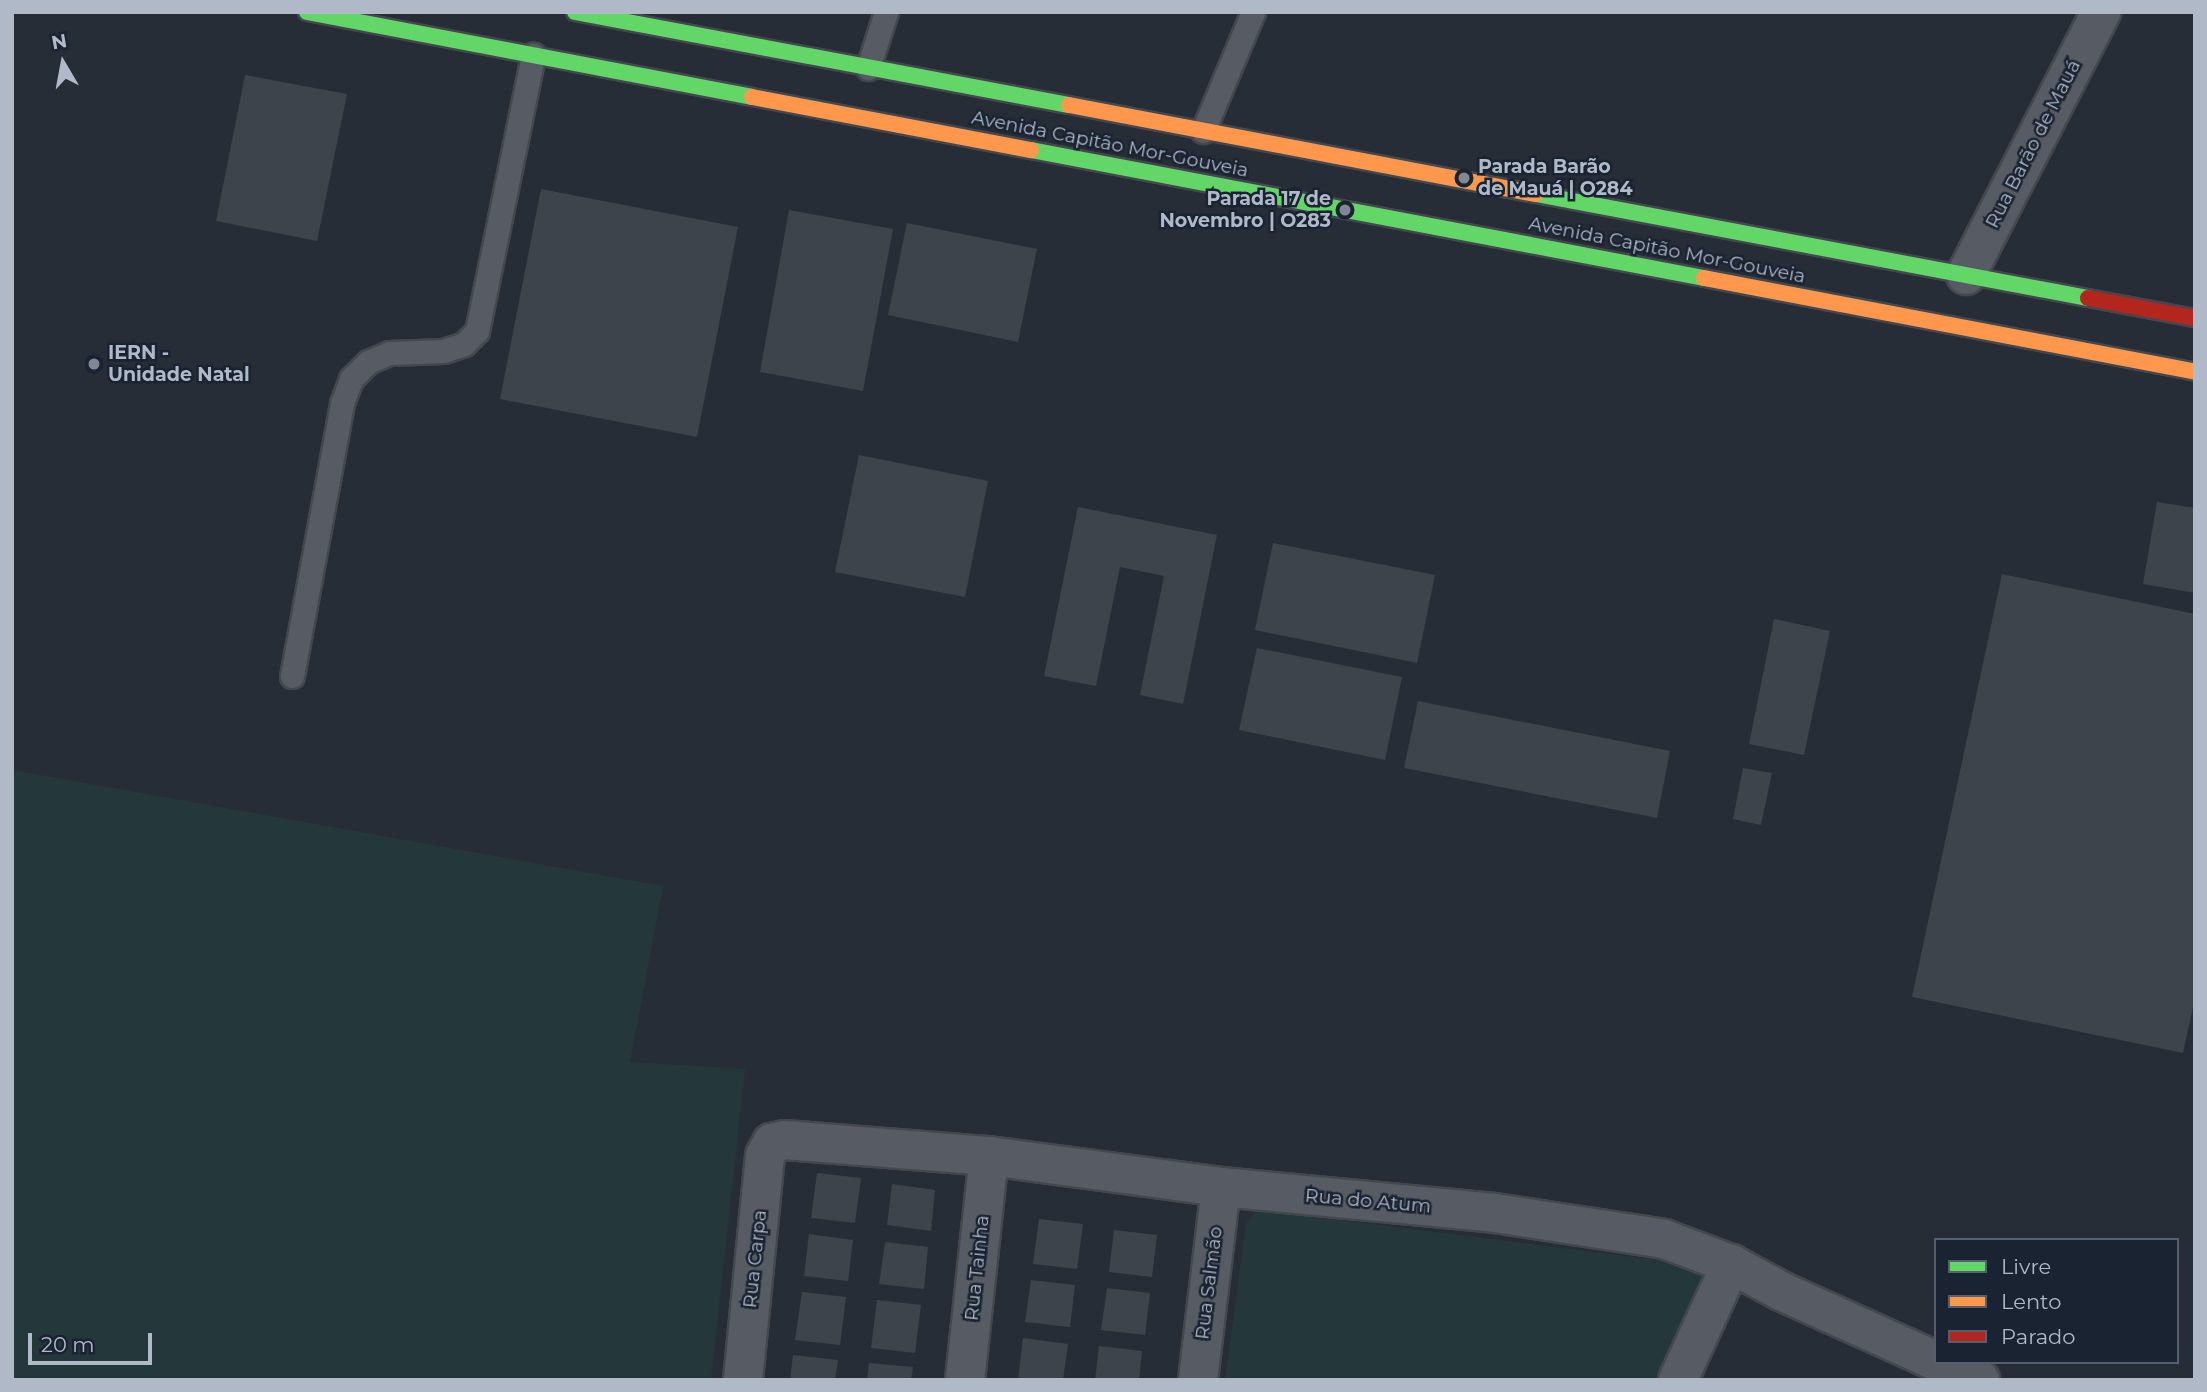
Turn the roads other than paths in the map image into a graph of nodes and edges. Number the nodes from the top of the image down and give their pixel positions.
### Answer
1 (307, 12) edge
2 (886, 12) edge
3 (1253, 12) edge
4 (2101, 12) edge
5 (582, 13) edge
6 (533, 55) junction
7 (868, 68) junction
8 (1203, 131) junction
9 (1966, 275) junction
10 (2195, 318) edge
11 (2195, 372) edge
12 (292, 676) dead end
13 (774, 1142) joint
14 (989, 1156) junction
15 (1221, 1186) junction
16 (1731, 1264) junction
17 (1930, 1365) edge
18 (743, 1380) edge
19 (965, 1380) edge
20 (1198, 1380) edge
21 (1678, 1380) edge
22 (1980, 1380) edge

1 - 6 main road, Avenida Capitão Mor-Gouveia
2 - 7 lane
3 - 8 lane
4 - 9 street, Rua Barão de Mauá
5 - 7 main road, Avenida Capitão Mor-Gouveia
6 - 11 main road, Avenida Capitão Mor-Gouveia
6 - 12 lane
7 - 8 main road, Avenida Capitão Mor-Gouveia
8 - 9 main road, Avenida Capitão Mor-Gouveia
9 - 10 main road, Avenida Capitão Mor-Gouveia
13 - 14 street, Rua do Atum
13 - 18 street, Rua Carpa
14 - 15 street, Rua do Atum
14 - 19 street, Rua Tainha
15 - 16 street, Rua do Atum
15 - 20 street, Rua Salmão
16 - 17 street, Rua do Atum
16 - 21 street
17 - 22 street, Rua do Atum

